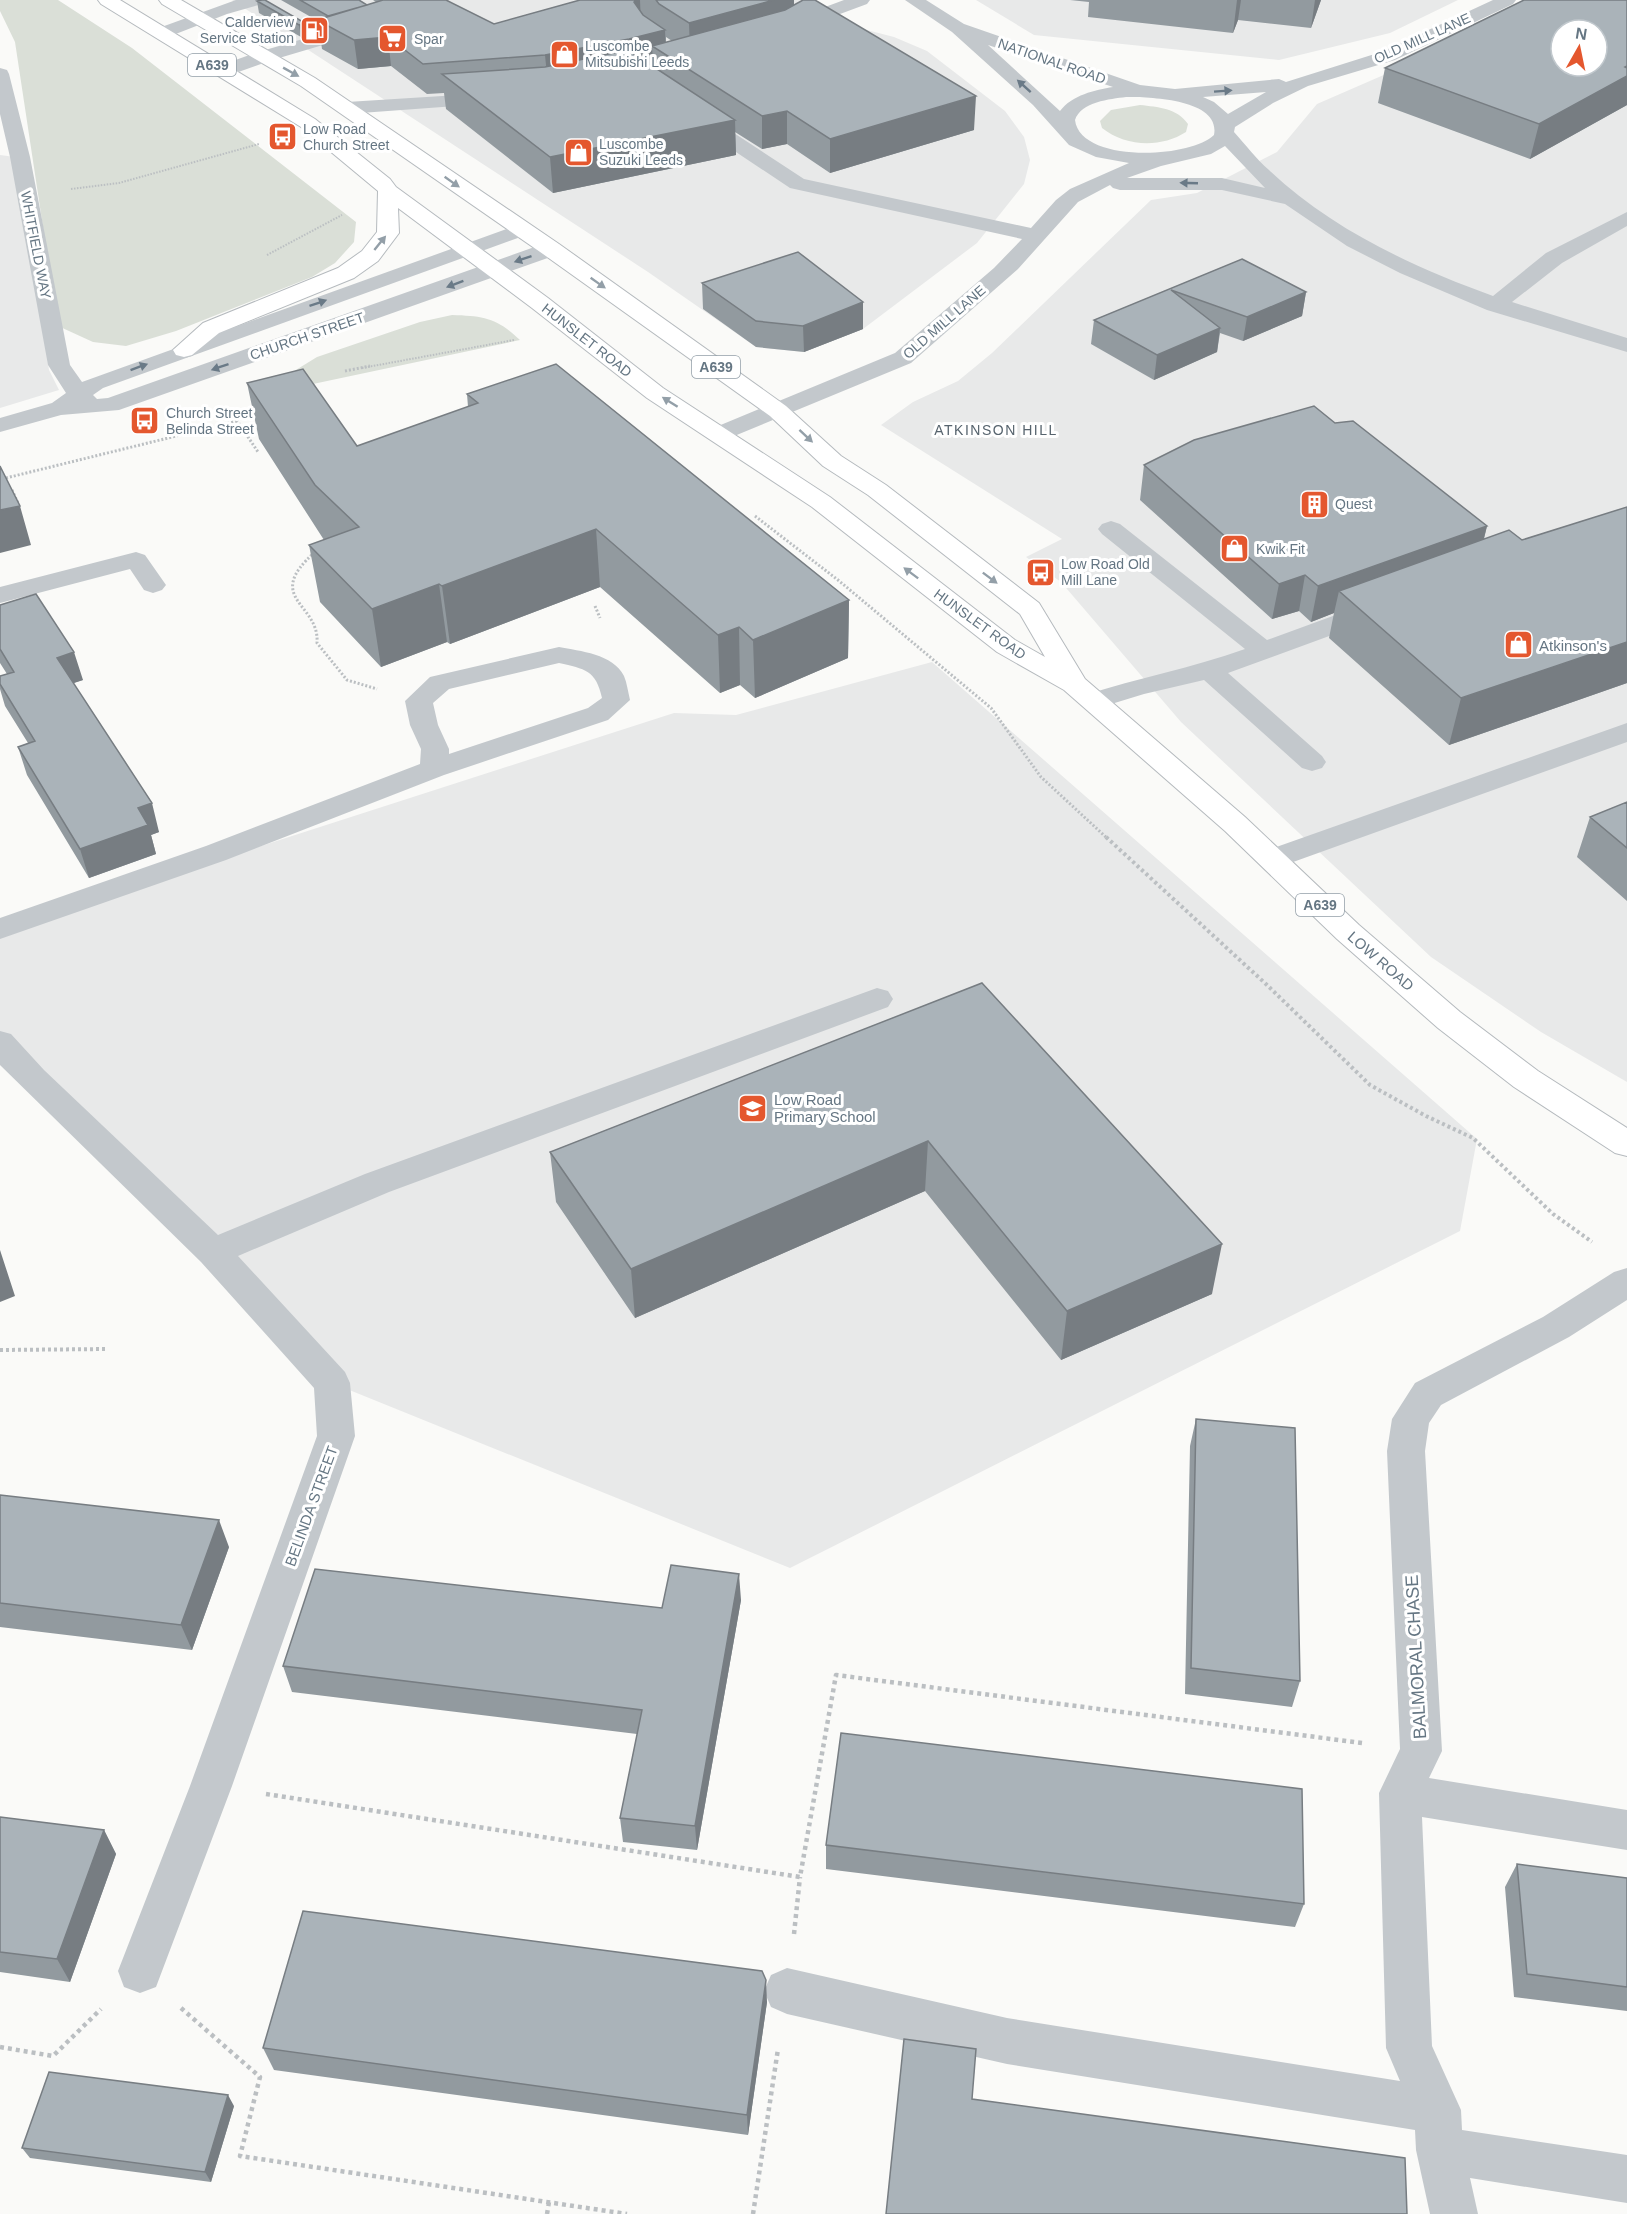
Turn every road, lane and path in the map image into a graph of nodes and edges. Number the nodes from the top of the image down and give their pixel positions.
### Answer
1 (107, 0) edge
2 (168, 0) edge
3 (440, 0) edge
4 (861, 0) edge
5 (914, 0) edge
6 (1506, 0) edge
7 (264, 2) edge
8 (372, 10) edge
9 (198, 18) junction
10 (339, 19) edge
11 (389, 19) junction
12 (310, 27) dead end
13 (958, 28) junction
14 (358, 29) junction
15 (162, 33) junction
16 (779, 36) edge
17 (328, 38) junction
18 (262, 57) junction
19 (223, 71) junction
20 (0, 74) edge
21 (1301, 82) junction
22 (1156, 92) junction
23 (508, 97) edge
24 (680, 106) edge
25 (347, 108) junction
26 (1224, 129) junction
27 (317, 130) junction
28 (1069, 132) junction
29 (10, 158) edge
30 (1166, 159) junction
31 (1084, 190) junction
32 (26, 191) junction
33 (388, 191) junction
34 (1288, 199) junction
35 (1627, 218) edge
36 (522, 230) junction
37 (1037, 236) junction
38 (468, 249) junction
39 (551, 249) junction
40 (495, 269) junction
41 (1495, 305) junction
42 (1627, 345) edge
43 (184, 350) junction
44 (77, 403) junction
45 (778, 411) junction
46 (237, 421) dead end
47 (0, 425) edge
48 (719, 434) junction
49 (3, 472) edge
50 (6, 478) junction
51 (18, 503) edge
52 (748, 511) dead end
53 (1112, 529) dead end
54 (322, 548) edge
55 (153, 585) dead end
56 (0, 595) edge
57 (1396, 602) edge
58 (1264, 651) junction
59 (1209, 671) junction
60 (1084, 692) junction
61 (419, 701) junction
62 (1627, 732) edge
63 (1312, 762) dead end
64 (434, 769) junction
65 (1272, 859) junction
66 (0, 929) edge
67 (877, 999) dead end
68 (0, 1042) edge
69 (1627, 1144) edge
70 (1599, 1247) dead end
71 (213, 1252) junction
72 (1626, 1287) edge
73 (107, 1349) dead end
74 (0, 1350) edge
75 (1421, 1751) junction
76 (212, 1786) junction
77 (1400, 1793) junction
78 (1627, 1830) edge
79 (140, 1971) junction
80 (787, 1991) dead end
81 (0, 2047) edge
82 (1439, 2130) junction
83 (1627, 2179) edge
84 (549, 2202) junction
85 (547, 2214) edge
86 (627, 2214) edge
87 (1454, 2214) edge

1 - 15 main road, HUNSLET ROAD / A639
2 - 9 main road, HUNSLET ROAD / A639
3 - 11 street
4 - 16 street
5 - 13 street, NATIONAL ROAD
6 - 21 street, OLD MILL LANE
7 - 9 street
8 - 11 street
9 - 15 street
9 - 18 main road, HUNSLET ROAD / A639
10 - 14 street
11 - 14 street
12 - 17 street
13 - 22 street, NATIONAL ROAD
28 -> 13 street, NATIONAL ROAD
14 - 17 street
15 - 19 main road, HUNSLET ROAD / A639
17 - 18 street
18 - 19 street
18 -> 25 main road, HUNSLET ROAD / A639
19 - 27 main road, HUNSLET ROAD / A639
20 - 29 street, WHITFIELD WAY
22 -> 21 street, OLD MILL LANE
21 - 26 street, OLD MILL LANE
22 - 26 street, NATIONAL ROAD
22 - 28 street, OLD MILL LANE
23 - 25 street
24 - 37 street
25 -> 36 main road, HUNSLET ROAD / A639
26 - 30 street, OLD MILL LANE
26 - 34 street, NATIONAL ROAD
27 - 32 path
27 - 33 main road, HUNSLET ROAD / A639
28 - 30 street, NATIONAL ROAD
28 - 31 street
29 - 32 street, WHITFIELD WAY
30 - 31 street, OLD MILL LANE
30 - 34 street
34 -> 31 street
31 - 37 street, OLD MILL LANE
32 - 44 street, WHITFIELD WAY
33 - 38 main road, HUNSLET ROAD / A639
43 -> 33 main road
34 - 41 street
35 - 41 street
36 - 38 street, CHURCH STREET
36 - 39 main road, HUNSLET ROAD / A639
37 - 45 street, OLD MILL LANE
38 - 40 main road, HUNSLET ROAD / A639
43 -> 38 street, CHURCH STREET
39 -> 40 street, CHURCH STREET
39 -> 45 main road, HUNSLET ROAD / A639
40 -> 44 street, CHURCH STREET
48 -> 40 main road, HUNSLET ROAD / A639
41 - 42 street
44 -> 43 street, CHURCH STREET
44 - 47 street, CHURCH STREET
45 - 48 street, OLD MILL LANE
45 -> 60 main road, HUNSLET ROAD / A639
46 - 50 path
60 -> 48 main road, HUNSLET ROAD / A639
49 - 50 path
50 - 51 path
52 - 70 path
53 - 58 street
54 - 61 path
55 - 56 street
57 - 58 street
58 - 59 street
59 - 60 street
59 - 63 street
60 - 65 main road, LOW ROAD / A639
61 - 64 street
61 - 64 street
62 - 65 street
64 - 66 street
65 - 69 main road, LOW ROAD / A639
67 - 71 street
68 - 71 street, BELINDA STREET
71 - 76 street, BELINDA STREET
72 - 75 street, BALMORAL CHASE
73 - 74 path
75 - 76 path
75 - 77 street, BALMORAL CHASE
76 - 79 street, BELINDA STREET
77 - 78 street
77 - 82 street, BALMORAL CHASE
79 - 81 path
79 - 84 path
80 - 82 street
82 - 83 street
82 - 87 street, BALMORAL CHASE
84 - 85 path
84 - 86 path

